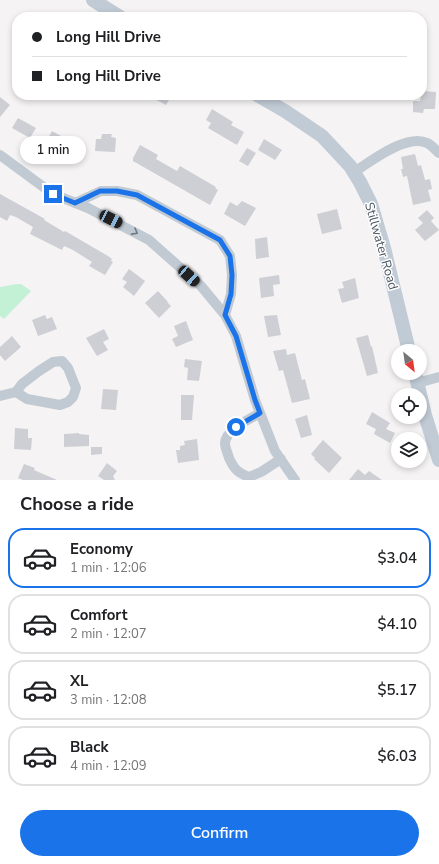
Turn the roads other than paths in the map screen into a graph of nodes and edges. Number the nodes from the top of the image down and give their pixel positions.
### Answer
1 (94, 0) edge
2 (112, 12) edge
3 (266, 100) edge
4 (439, 153) edge
5 (0, 155) edge
6 (354, 172) junction
7 (75, 203) junction
8 (225, 315) junction
9 (407, 344) edge
10 (439, 377) edge
11 (427, 378) edge
12 (416, 380) edge
13 (16, 392) junction
14 (0, 396) edge
15 (260, 413) junction
16 (281, 459) junction
17 (439, 460) edge
18 (295, 480) edge

1 - 2 main road
3 - 6 main road, Stillwater Road
4 - 6 street
5 - 7 street
6 - 9 main road, Stillwater Road
7 -> 8 street
7 - 8 street
8 - 15 street
10 - 11 street
12 - 17 main road
13 - 13 street
13 - 14 street
15 - 16 street
15 - 16 street
16 - 18 street

